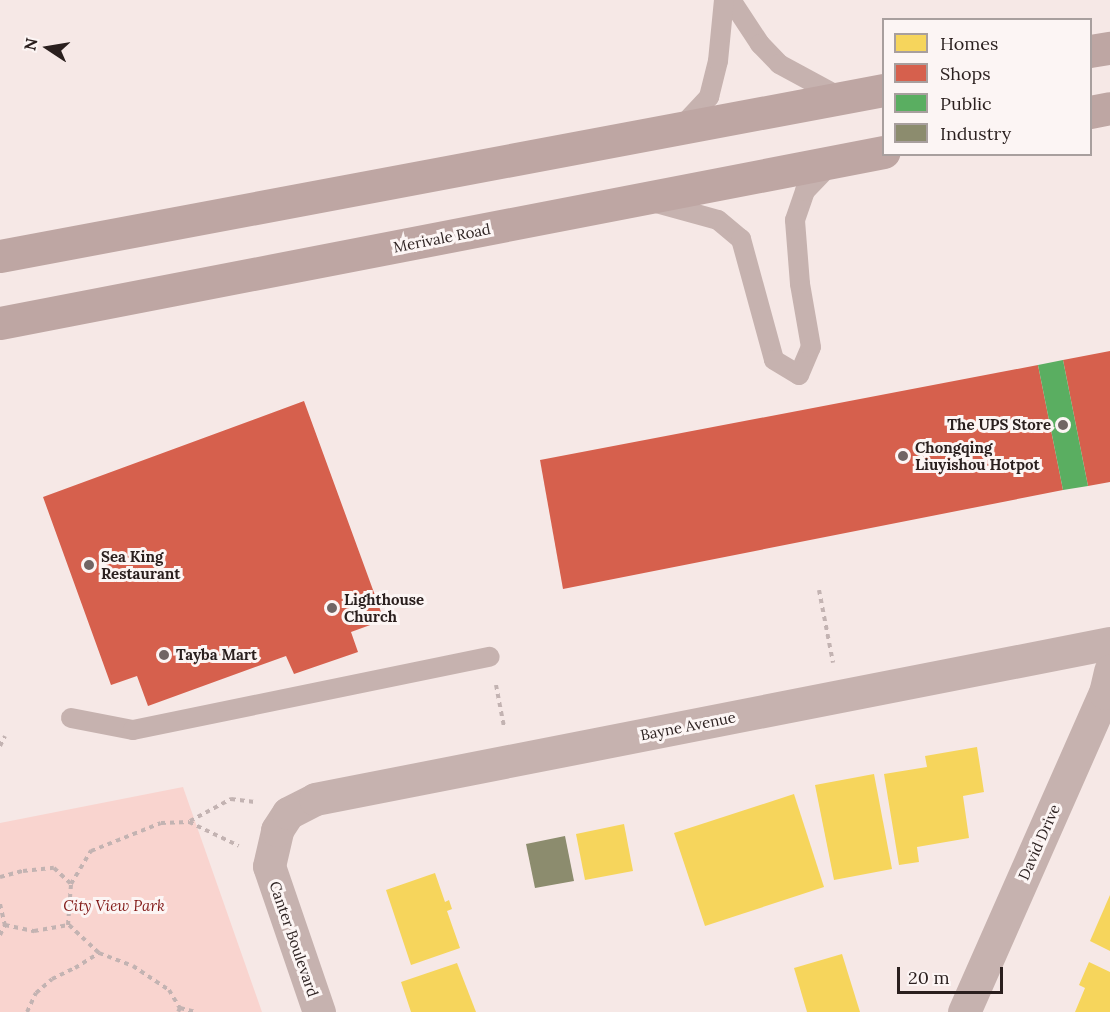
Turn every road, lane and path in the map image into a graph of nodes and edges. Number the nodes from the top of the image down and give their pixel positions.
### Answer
1 (724, 0) edge
2 (731, 0) edge
3 (1110, 48) edge
4 (1092, 51) edge
5 (882, 90) edge
6 (842, 98) junction
7 (1110, 108) edge
8 (1092, 112) edge
9 (680, 129) junction
10 (882, 152) edge
11 (834, 162) junction
12 (642, 199) junction
13 (0, 255) edge
14 (0, 323) edge
15 (819, 590) dead end
16 (1110, 643) edge
17 (490, 657) joint
18 (1110, 671) edge
19 (839, 696) junction
20 (71, 718) dead end
21 (5, 736) dead end
22 (0, 746) edge
23 (511, 760) junction
24 (283, 821) junction
25 (189, 822) junction
26 (269, 866) junction
27 (0, 877) edge
28 (71, 884) junction
29 (0, 904) edge
30 (5, 925) junction
31 (68, 925) junction
32 (0, 935) edge
33 (99, 953) junction
34 (179, 1010) edge
35 (27, 1012) edge
36 (196, 1012) edge
37 (319, 1012) edge
38 (964, 1012) edge

1 - 9 lane
2 - 6 lane
3 - 4 main road
5 - 6 main road
6 - 9 main road
7 - 8 main road
9 - 13 main road
10 - 11 main road, Merivale Road
11 - 12 main road, Merivale Road
11 - 12 lane
12 - 14 main road, Merivale Road
15 - 19 path
16 - 19 street, Bayne Avenue
17 - 20 lane
17 - 23 path
18 - 38 street, David Drive
19 - 23 street, Bayne Avenue
21 - 22 path
23 - 24 street, Bayne Avenue
24 - 25 path
24 - 26 street, Canter Boulevard
25 - 26 path
25 - 28 path
26 - 37 street, Canter Boulevard
27 - 28 path
28 - 31 path
29 - 30 path
30 - 31 path
30 - 32 path
31 - 33 path
33 - 34 path
33 - 35 path
34 - 36 path

